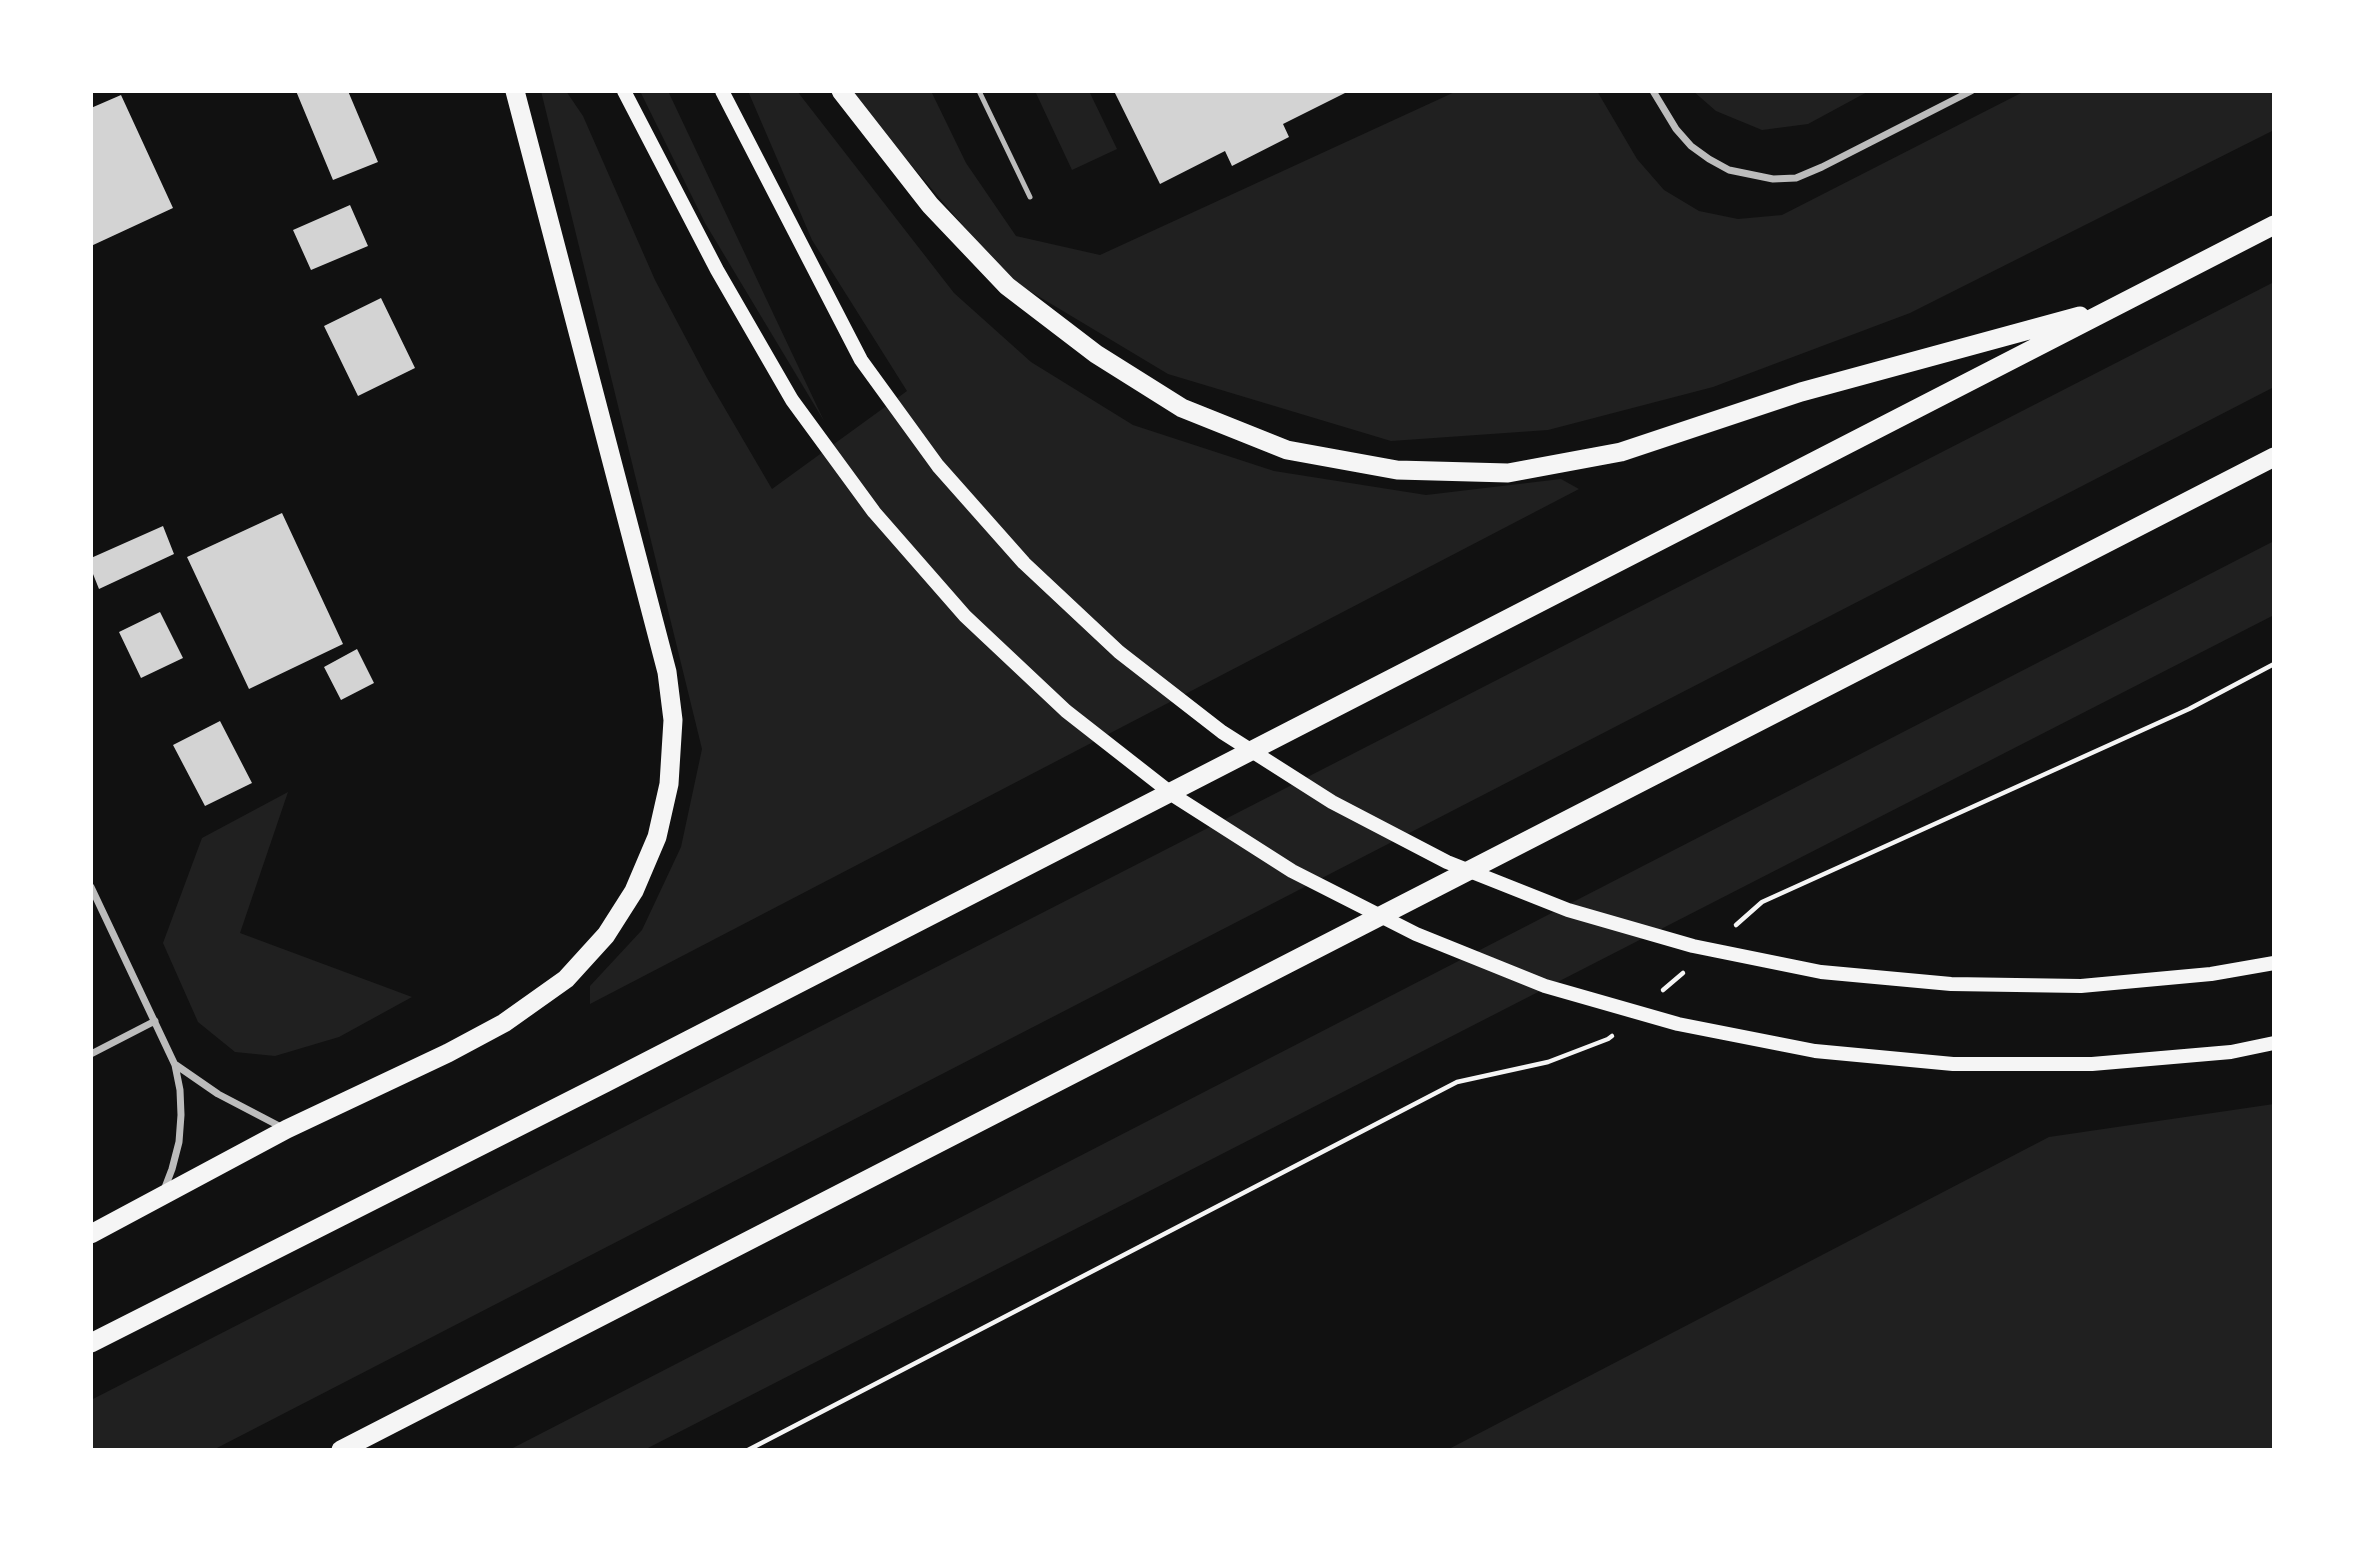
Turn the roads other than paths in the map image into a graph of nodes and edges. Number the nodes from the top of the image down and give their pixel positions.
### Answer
1 (515, 91) edge
2 (624, 91) edge
3 (722, 91) edge
4 (841, 91) edge
5 (979, 91) edge
6 (1654, 91) edge
7 (1971, 91) edge
8 (1030, 197) dead end
9 (2274, 225) edge
10 (2118, 305) junction
11 (2274, 457) edge
12 (91, 887) edge
13 (2274, 963) edge
14 (155, 1021) junction
15 (2274, 1043) edge
16 (91, 1054) edge
17 (176, 1065) junction
18 (287, 1129) junction
19 (162, 1195) junction
20 (91, 1234) edge
21 (91, 1343) edge
22 (341, 1450) edge

1 - 18 highway
2 - 15 main road
3 - 13 main road
4 - 10 highway
5 - 8 lane
6 - 7 street
9 - 10 highway
10 - 21 highway
11 - 22 highway
12 - 14 street
14 - 16 street
14 - 17 street
17 - 18 street
17 - 19 street
18 - 19 highway
19 - 20 highway

